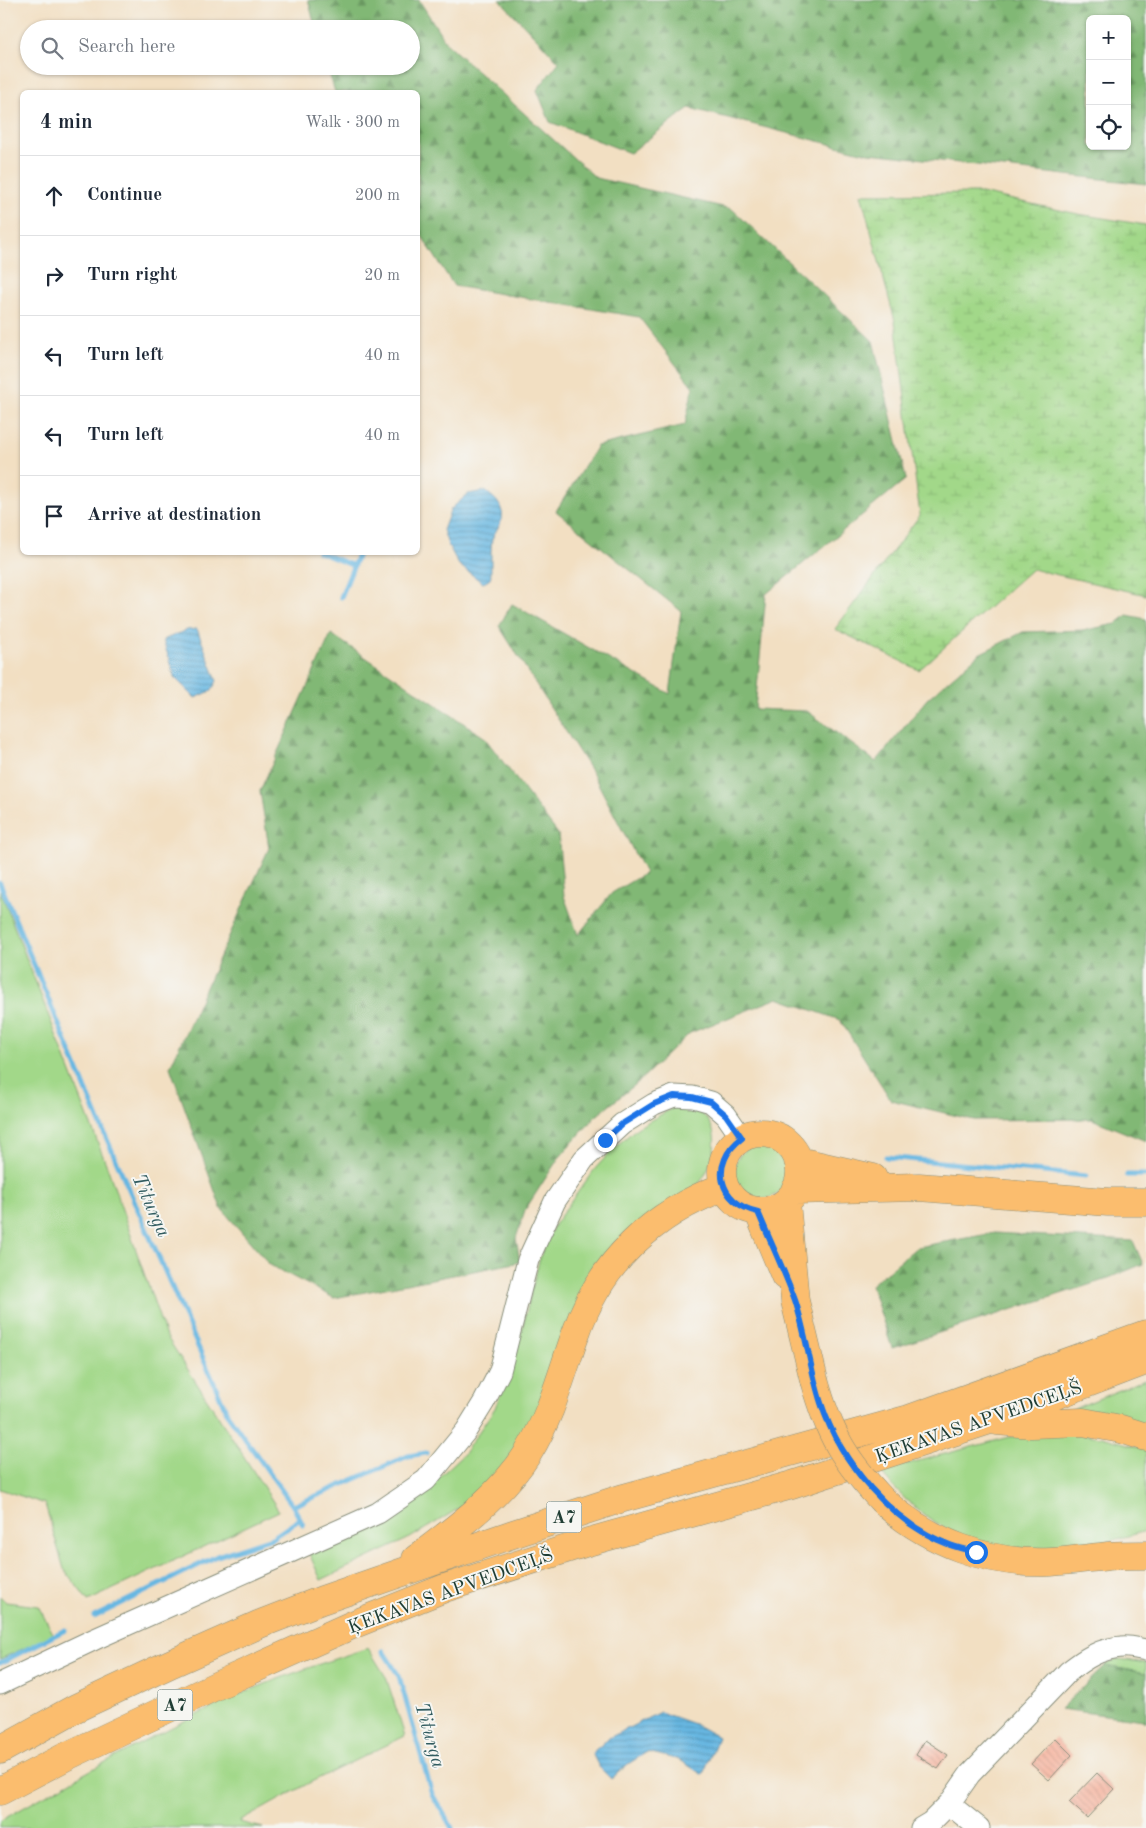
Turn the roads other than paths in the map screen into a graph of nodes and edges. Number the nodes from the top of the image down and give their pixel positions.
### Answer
1 (742, 1138) junction
2 (798, 1161) junction
3 (724, 1187) junction
4 (919, 1187) junction
5 (791, 1196) junction
6 (1146, 1202) edge
7 (758, 1212) junction
8 (795, 1300) junction
9 (1146, 1334) edge
10 (1146, 1361) edge
11 (990, 1420) junction
12 (1146, 1437) edge
13 (1146, 1541) edge
14 (1146, 1555) edge
15 (1109, 1556) junction
16 (398, 1573) junction
17 (1146, 1650) edge
18 (0, 1684) edge
19 (0, 1750) edge
20 (0, 1791) edge
21 (949, 1804) junction
22 (921, 1828) edge
23 (979, 1828) edge

1 - 2 main road
1 - 3 main road
1 - 18 street
2 - 4 main road
2 - 5 main road
3 - 7 main road
3 - 16 main road
4 - 5 main road
4 - 6 main road
5 - 7 main road
5 - 8 main road
7 - 8 main road
8 - 15 main road, bridge
9 - 16 main road, ĶEKAVAS APVEDCEĻŠ / A7
10 - 11 main road, ĶEKAVAS APVEDCEĻŠ / A7
11 - 12 main road
11 - 20 main road, ĶEKAVAS APVEDCEĻŠ / A7
13 - 15 main road
14 - 15 main road
16 - 19 main road, ĶEKAVAS APVEDCEĻŠ / A7
17 - 21 street
21 - 22 street
21 - 23 street

